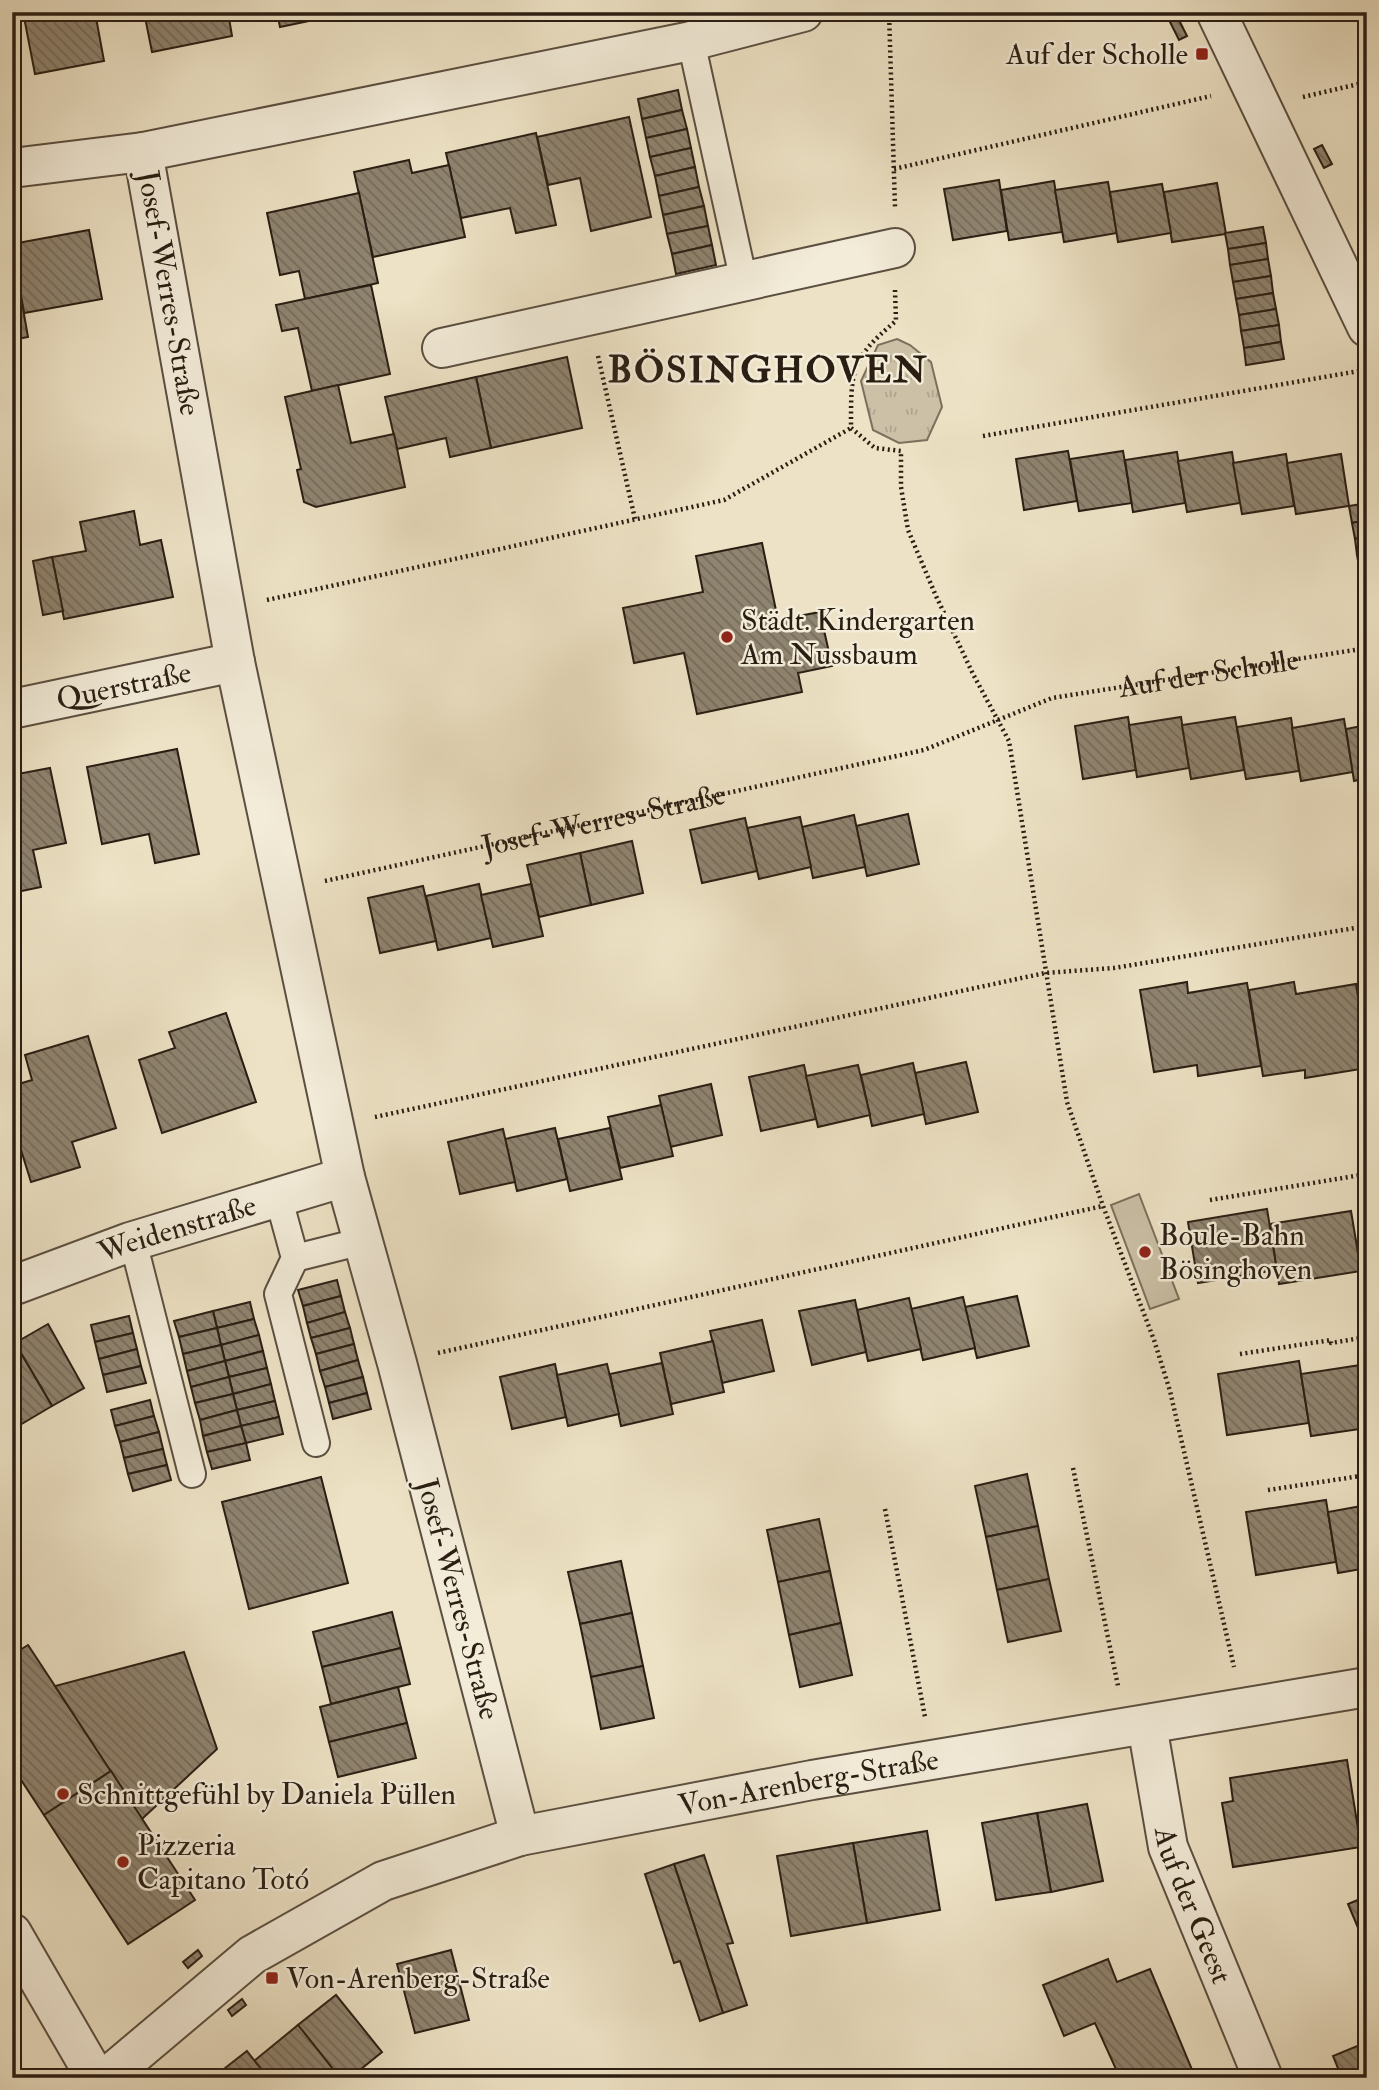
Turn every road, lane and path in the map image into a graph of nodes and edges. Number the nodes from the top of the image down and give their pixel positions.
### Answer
1 (803, 12) edge
2 (889, 12) edge
3 (1216, 12) edge
4 (691, 41) junction
5 (1367, 82) edge
6 (1256, 97) junction
7 (143, 152) junction
8 (12, 168) edge
9 (894, 169) junction
10 (895, 248) junction
11 (744, 282) junction
12 (589, 315) junction
13 (1367, 327) edge
14 (442, 348) dead end
15 (1367, 369) edge
16 (850, 428) junction
17 (983, 436) dead end
18 (635, 519) junction
19 (226, 609) junction
20 (1367, 648) edge
21 (235, 662) junction
22 (12, 709) edge
23 (999, 718) junction
24 (284, 890) junction
25 (1367, 926) edge
26 (1045, 973) junction
27 (334, 1126) junction
28 (1367, 1174) edge
29 (345, 1177) junction
30 (278, 1196) junction
31 (1210, 1200) dead end
32 (1103, 1206) junction
33 (363, 1241) junction
34 (130, 1242) junction
35 (295, 1258) junction
36 (12, 1286) edge
37 (1367, 1337) edge
38 (1240, 1354) dead end
39 (397, 1363) junction
40 (316, 1443) dead end
41 (1073, 1468) dead end
42 (192, 1474) dead end
43 (1367, 1475) edge
44 (1268, 1490) dead end
45 (885, 1508) dead end
46 (1367, 1687) edge
47 (1244, 1710) junction
48 (1137, 1726) junction
49 (933, 1761) junction
50 (520, 1836) junction
51 (12, 1933) edge
52 (96, 2078) edge
53 (106, 2078) edge
54 (1263, 2078) edge

1 - 4 street, Josef-Werres-Straße
2 - 9 path
3 - 6 street
4 - 7 street, Josef-Werres-Straße
4 - 11 lane
5 - 6 path
6 - 9 path
6 - 13 street
7 - 8 street
7 - 19 street, Josef-Werres-Straße
9 - 10 path
10 - 11 street
10 - 16 path
11 - 12 street
12 - 14 street
12 - 18 path
15 - 17 path
16 - 18 path
16 - 23 path
18 - 19 path
19 - 21 street, Josef-Werres-Straße
20 - 23 path, Auf der Scholle
21 - 22 street, Querstraße
21 - 24 street, Josef-Werres-Straße
23 - 24 path, Josef-Werres-Straße
23 - 26 path
24 - 27 street, Josef-Werres-Straße
25 - 26 path
26 - 27 path
26 - 32 path
27 - 29 street, Josef-Werres-Straße
28 - 31 path
29 - 30 street, Weidenstraße
29 - 33 street, Josef-Werres-Straße
30 - 34 street, Weidenstraße
30 - 35 lane
32 - 39 path
32 - 47 path
33 - 35 lane
33 - 39 street, Josef-Werres-Straße
34 - 36 street, Weidenstraße
34 - 42 lane
35 - 40 lane
37 - 38 path
39 - 50 street, Josef-Werres-Straße
41 - 48 path
43 - 44 path
45 - 49 path
46 - 47 street, Von-Arenberg-Straße
47 - 48 street, Von-Arenberg-Straße
48 - 49 street, Von-Arenberg-Straße
48 - 54 street, Auf der Geest
49 - 50 street, Von-Arenberg-Straße
50 - 53 street, Von-Arenberg-Straße
51 - 52 street

